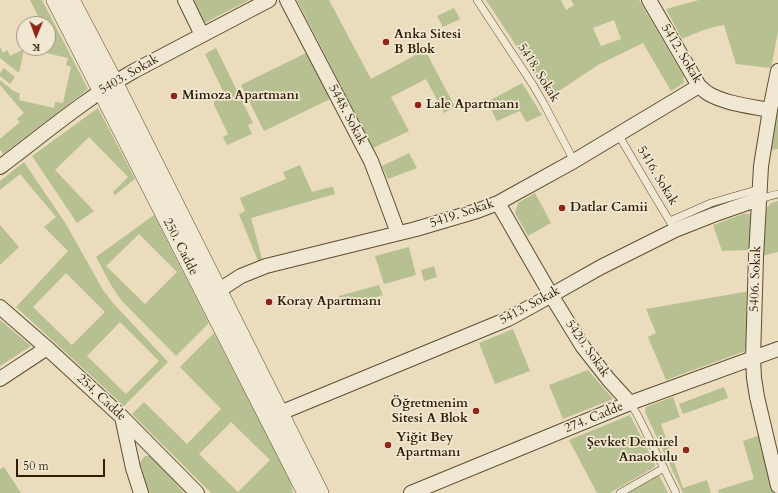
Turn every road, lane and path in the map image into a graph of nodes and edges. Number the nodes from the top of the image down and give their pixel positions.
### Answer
1 (55, 0) edge
2 (71, 0) edge
3 (184, 0) edge
4 (269, 0) edge
5 (287, 0) edge
6 (477, 0) edge
7 (649, 0) edge
8 (202, 35) junction
9 (778, 71) edge
10 (699, 86) junction
11 (108, 87) junction
12 (770, 110) junction
13 (618, 134) junction
14 (574, 161) junction
15 (0, 168) edge
16 (759, 194) junction
17 (778, 194) edge
18 (498, 203) junction
19 (673, 225) junction
20 (398, 233) junction
21 (212, 294) junction
22 (551, 295) junction
23 (0, 307) edge
24 (47, 348) junction
25 (778, 349) edge
26 (753, 358) junction
27 (0, 379) edge
28 (630, 404) junction
29 (280, 413) junction
30 (122, 417) junction
31 (664, 468) junction
32 (778, 486) edge
33 (141, 493) edge
34 (198, 493) edge
35 (309, 493) edge
36 (411, 493) edge
37 (620, 493) edge
38 (676, 493) edge

1 - 11 street, 250. Cadde
2 - 11 street, 250. Cadde
3 - 8 street
4 - 8 street, 5403. Sokak
5 - 20 street, 5448. Sokak
6 - 14 lane, 5418. Sokak
7 - 10 street, 5412. Sokak
8 - 11 street, 5403. Sokak
9 - 12 street, 5406. Sokak
10 - 12 street, 5412. Sokak
10 - 13 street, 5419. Sokak
11 - 15 street, 5403. Sokak
11 - 21 street, 250. Cadde
12 - 16 street, 5406. Sokak
13 - 14 street, 5419. Sokak
13 - 19 lane, 5416. Sokak
14 - 18 street, 5419. Sokak
16 - 17 lane, 5413. Sokak
16 - 19 street, 5413. Sokak
16 - 26 street, 5406. Sokak
18 - 20 street, 5419. Sokak
18 - 22 street, 5420. Sokak
19 - 22 street, 5413. Sokak
20 - 21 street, 5419. Sokak
21 - 29 street, 250. Cadde
21 - 35 street, 250. Cadde
22 - 28 street, 5420. Sokak
22 - 29 street, 5413. Sokak
23 - 24 street, 254. Cadde
24 - 27 street
24 - 30 street, 254. Cadde
25 - 26 street, 274. Cadde
26 - 28 street, 274. Cadde
26 - 32 street, 5406. Sokak
28 - 31 lane, 5420. Sokak
28 - 36 street, 274. Cadde
29 - 35 street, 250. Cadde
30 - 33 street
30 - 34 street, 254. Cadde
31 - 37 lane
31 - 38 lane, 5420. Sokak

